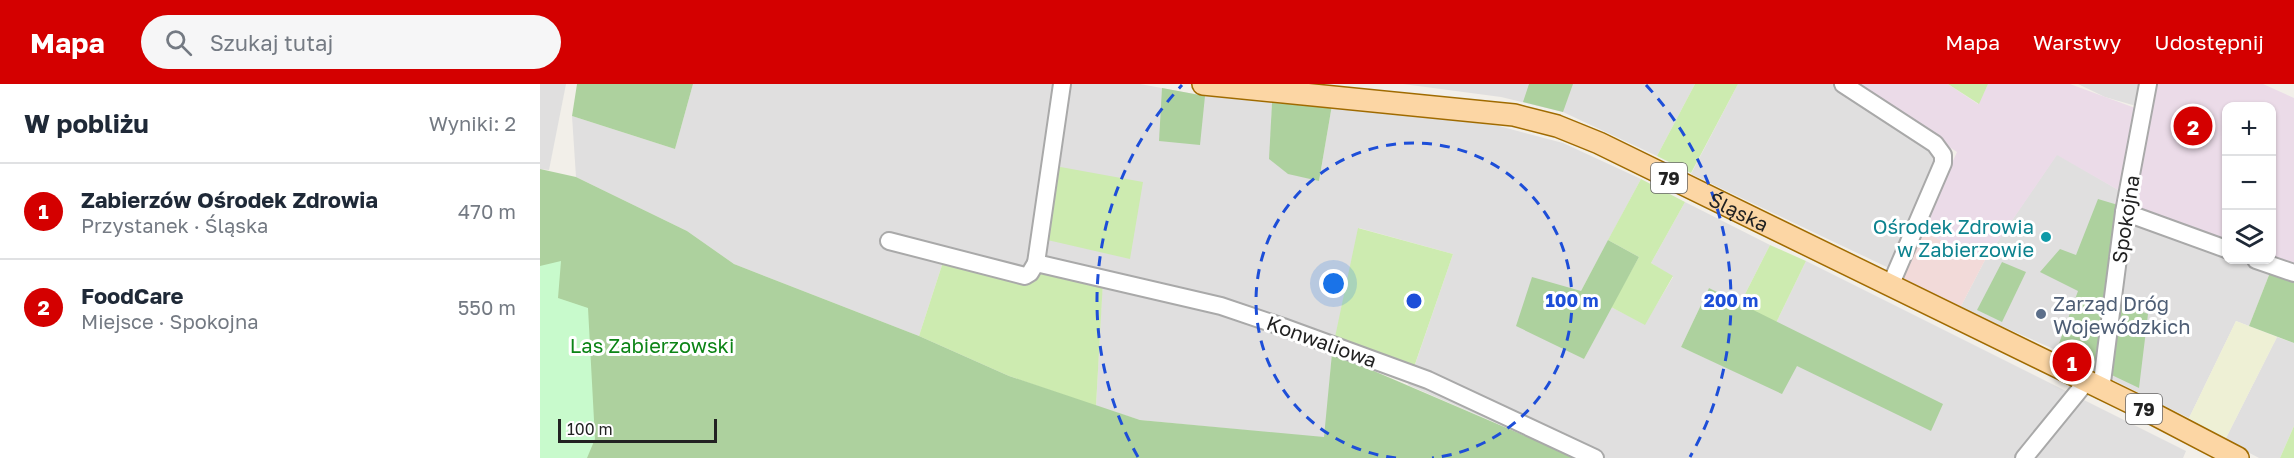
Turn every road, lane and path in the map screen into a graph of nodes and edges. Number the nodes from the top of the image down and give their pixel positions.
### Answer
1 (1062, 84) edge
2 (1203, 84) edge
3 (1843, 84) edge
4 (2148, 84) edge
5 (2124, 212) junction
6 (889, 241) dead end
7 (2222, 248) edge
8 (1036, 263) junction
9 (2268, 264) edge
10 (2294, 273) edge
11 (1890, 286) junction
12 (2093, 386) junction
13 (1595, 458) edge
14 (2024, 458) edge
15 (2238, 458) edge

1 - 8 street
2 - 11 main road, Śląska / 79
3 - 11 street
4 - 5 street, Spokojna
5 - 7 street
5 - 12 street, Spokojna
6 - 8 street
8 - 13 street, Konwaliowa
9 - 10 street
11 - 12 main road, Śląska / 79
12 - 14 street
12 - 15 main road, Śląska / 79

